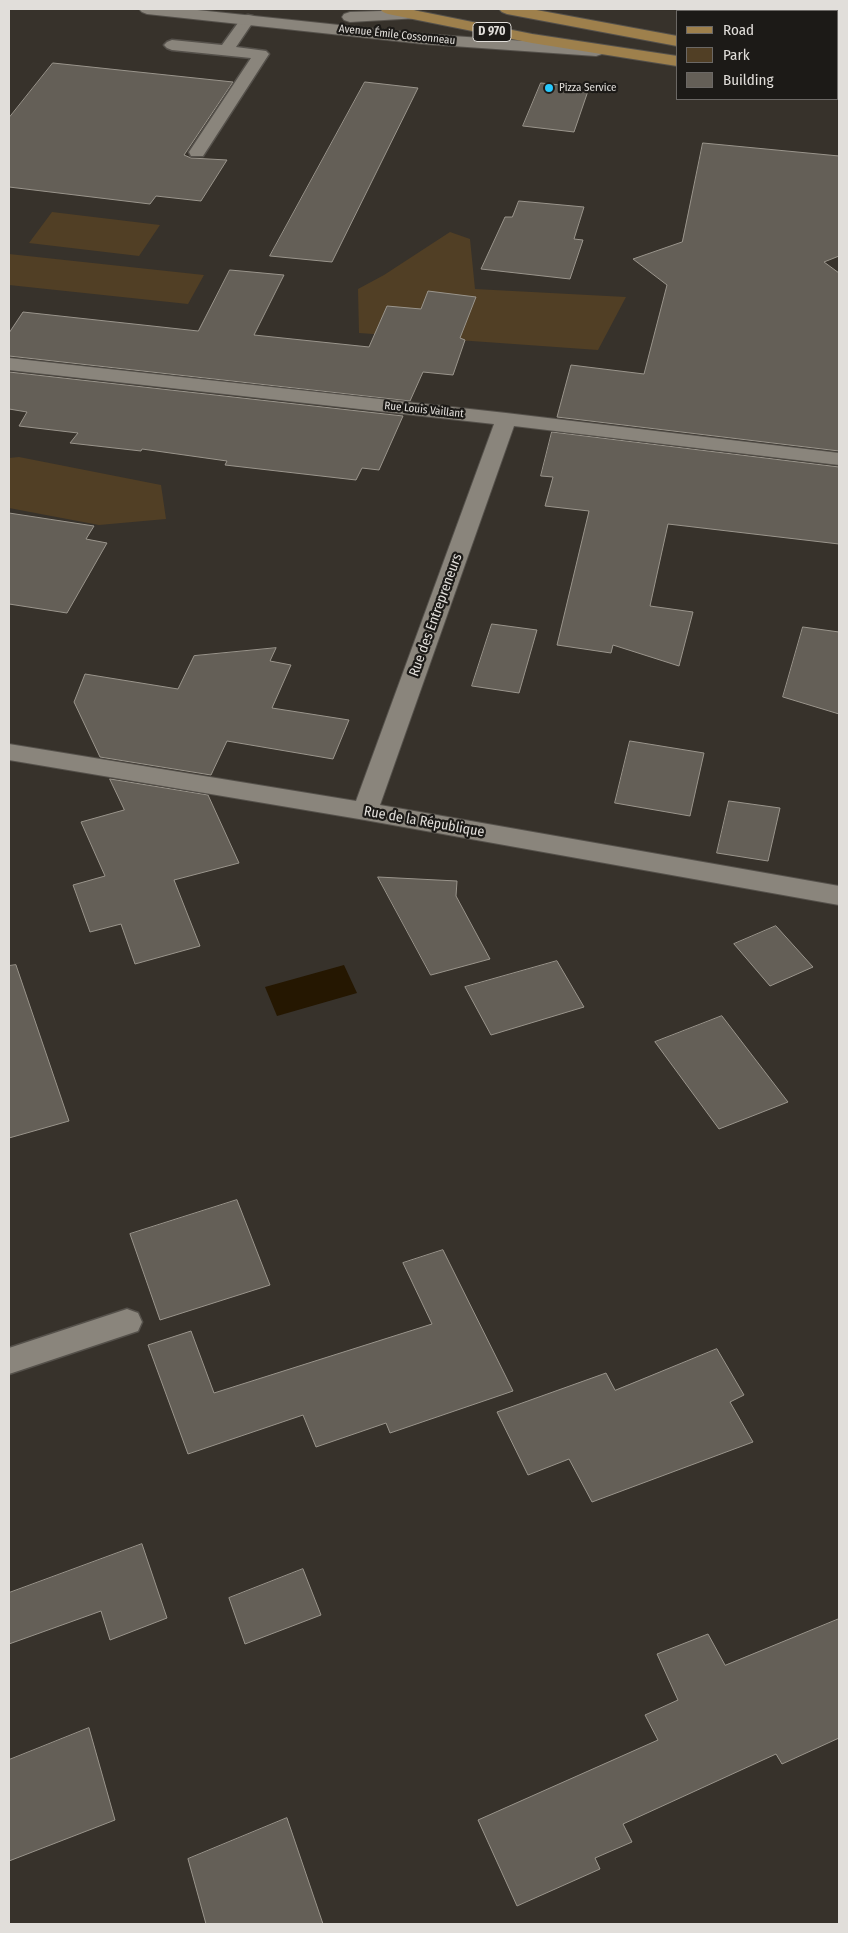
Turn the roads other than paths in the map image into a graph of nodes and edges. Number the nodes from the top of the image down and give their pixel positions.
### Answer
1 (147, 9) edge
2 (233, 9) edge
3 (388, 9) edge
4 (507, 9) edge
5 (421, 12) edge
6 (214, 15) junction
7 (253, 19) junction
8 (676, 41) edge
9 (172, 45) dead end
10 (226, 50) junction
11 (596, 51) junction
12 (676, 61) edge
13 (197, 152) dead end
14 (9, 364) edge
15 (506, 419) junction
16 (839, 459) edge
17 (9, 752) edge
18 (365, 811) junction
19 (839, 896) edge
20 (127, 1322) dead end
21 (9, 1361) edge

1 - 6 street, Avenue Émile Cossonneau
2 - 6 street
3 - 5 main road, D 970
4 - 8 main road, D 970
5 - 7 street
5 - 11 main road, D 970
6 - 7 street, Avenue Émile Cossonneau
7 - 10 lane
7 - 11 street, Avenue Émile Cossonneau
9 - 10 lane
10 - 13 lane
11 - 12 main road, Avenue Émile Cossonneau / D 970
14 - 15 street, Rue Louis Vaillant
15 - 16 street, Rue Louis Vaillant
15 - 18 street, Rue des Entrepreneurs
17 - 18 street, Rue de la République
18 - 19 street, Rue de la République
20 - 21 lane

